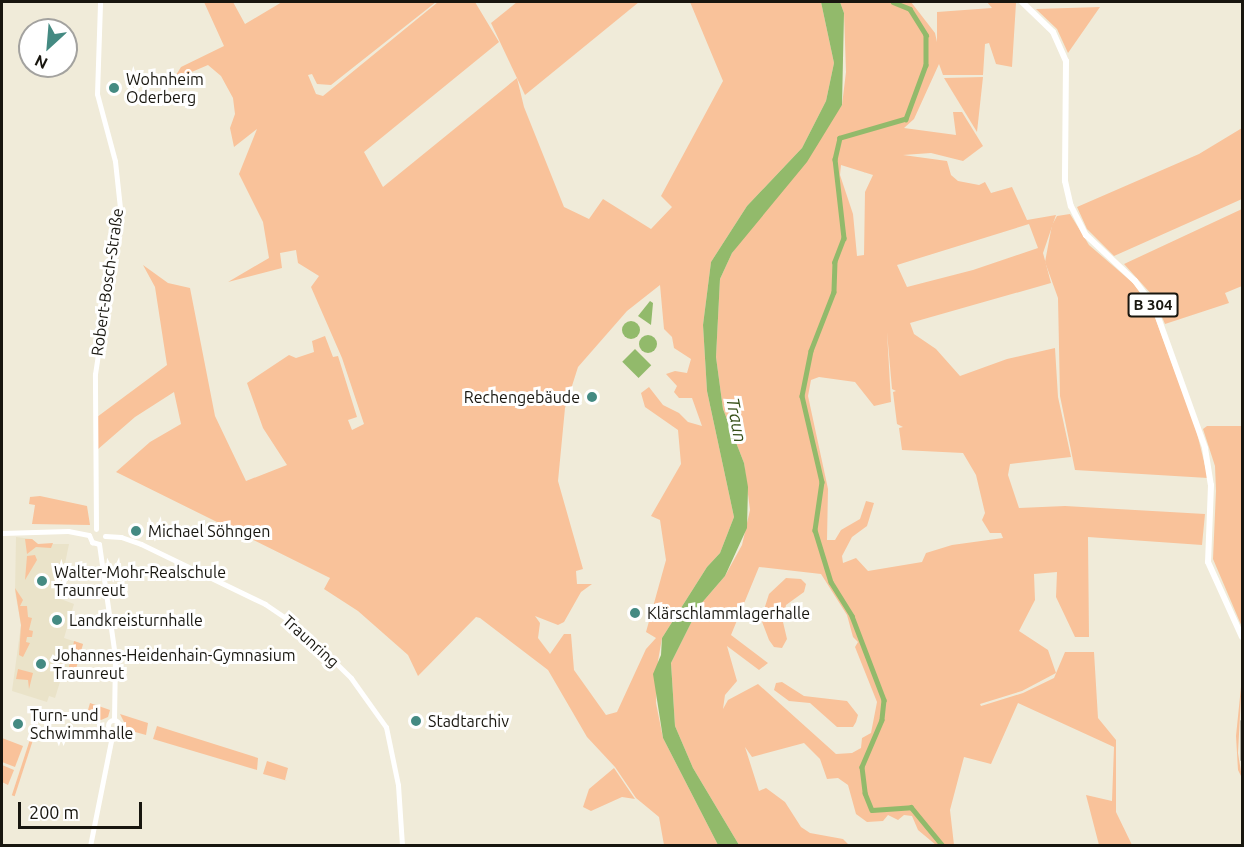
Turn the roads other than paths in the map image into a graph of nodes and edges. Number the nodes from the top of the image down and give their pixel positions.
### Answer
1 (100, 2) edge
2 (1023, 2) edge
3 (96, 529) junction
4 (2, 533) edge
5 (89, 535) junction
6 (105, 536) junction
7 (99, 544) junction
8 (1242, 637) edge
9 (90, 846) edge
10 (402, 846) edge

1 - 3 main road, Robert-Bosch-Straße
2 - 8 main road, B 304
3 - 5 main road
3 - 6 main road
4 - 5 main road
5 - 7 main road
6 - 7 main road
6 - 10 main road, Traunring
7 - 9 main road

